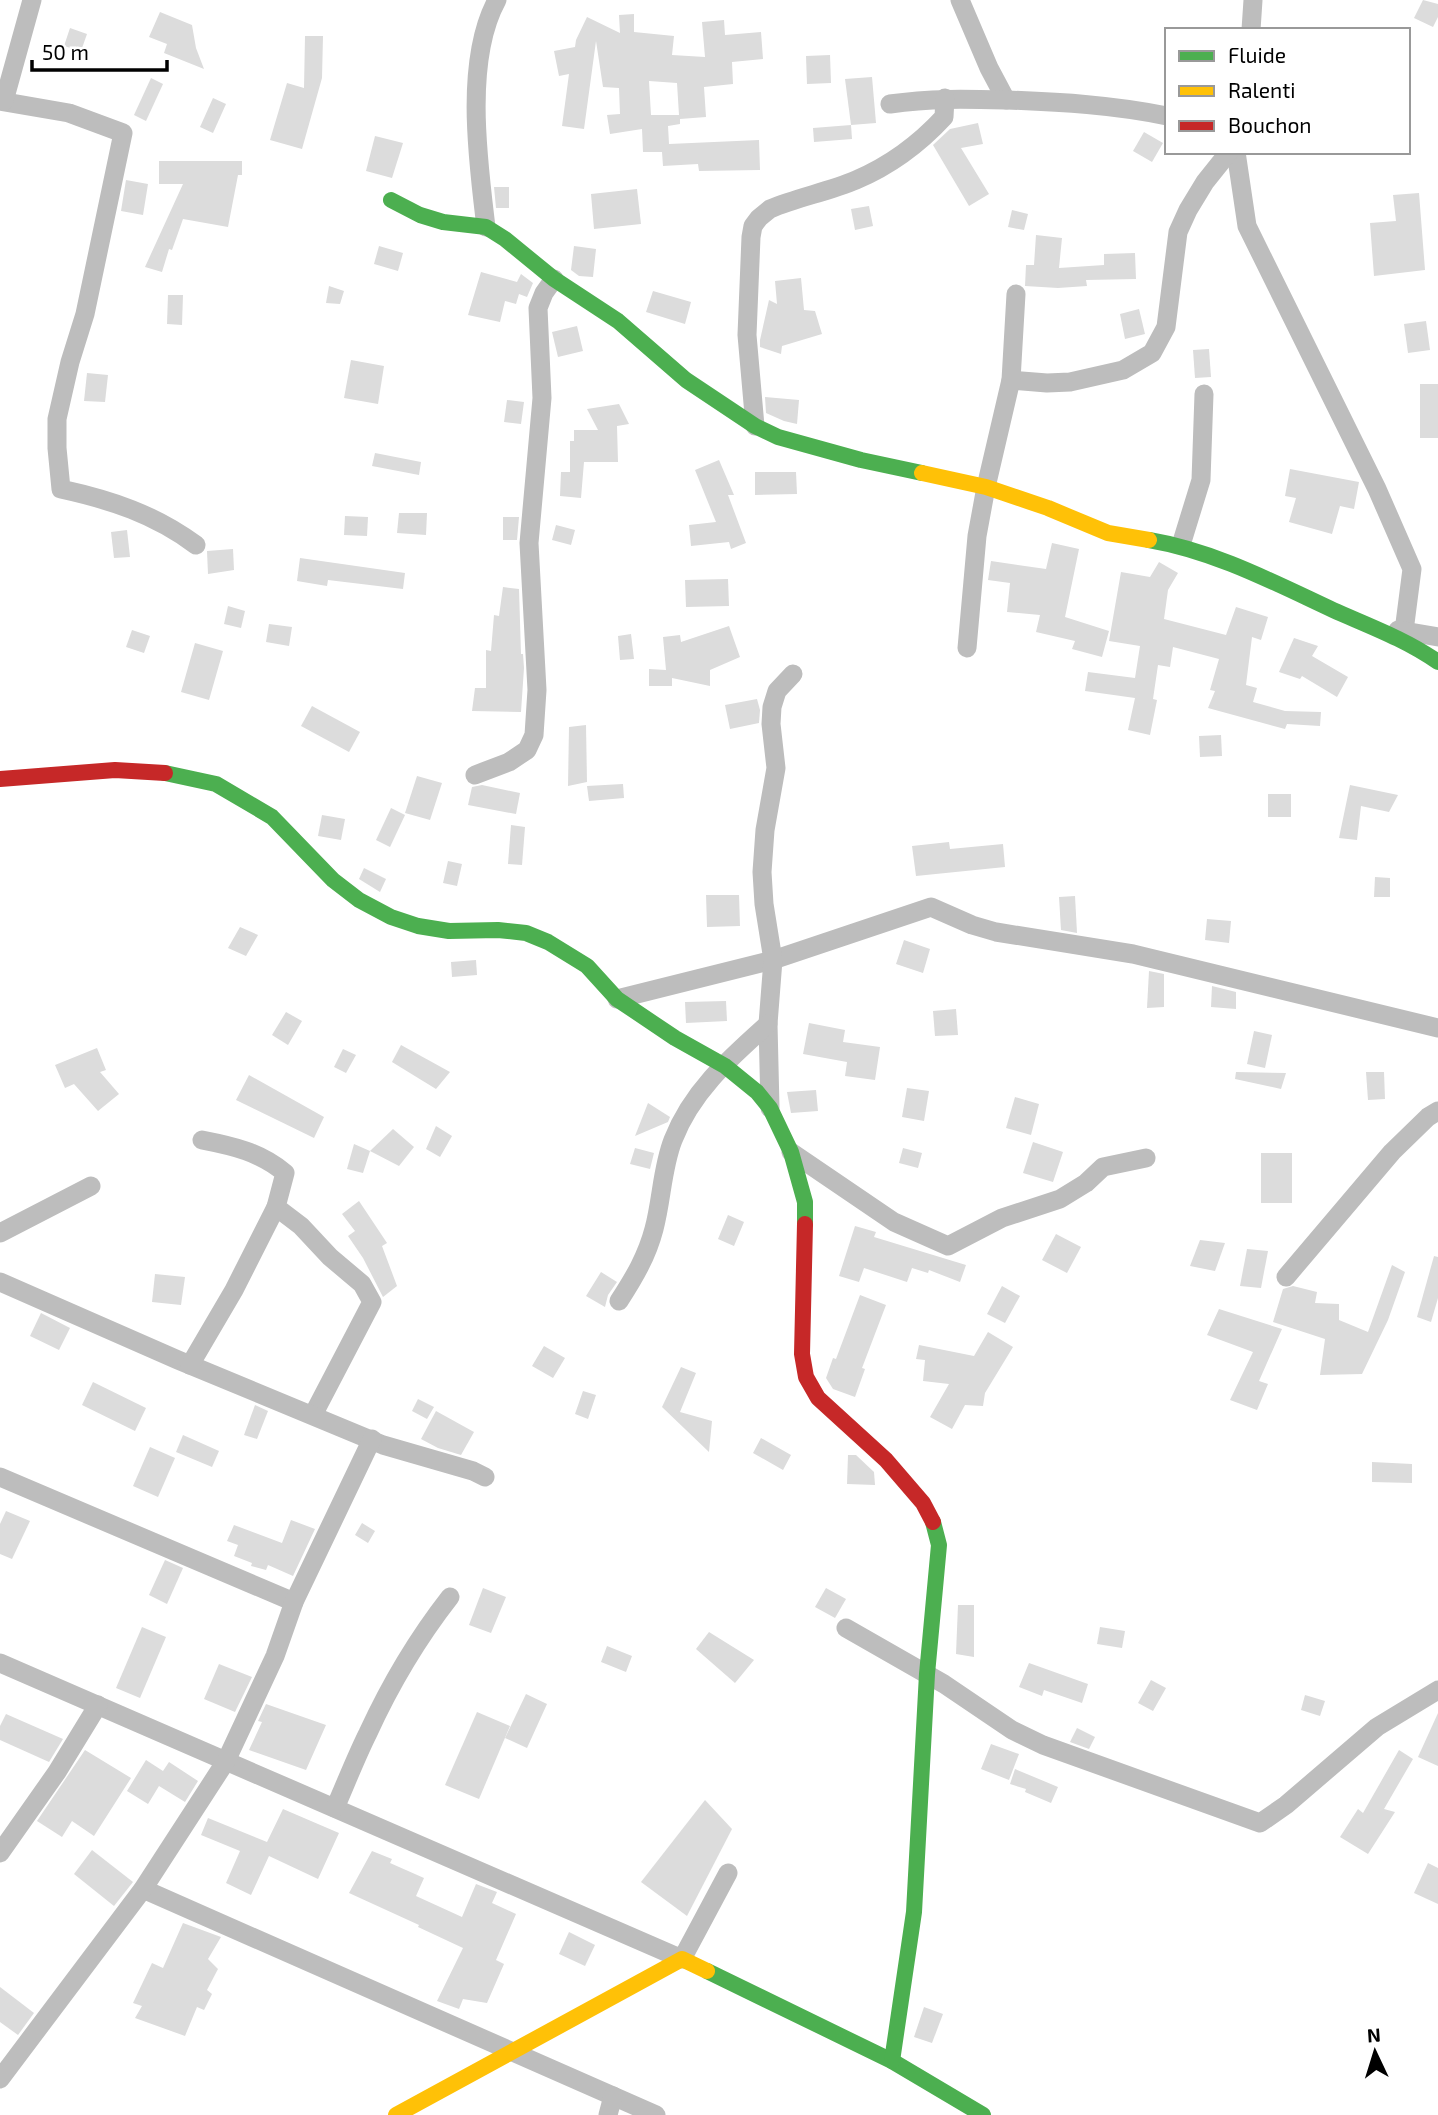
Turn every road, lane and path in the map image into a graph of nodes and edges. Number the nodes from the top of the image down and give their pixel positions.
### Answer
1 (32, 0) edge
2 (497, 0) edge
3 (960, 0) edge
4 (1253, 0) edge
5 (1251, 28) edge
6 (945, 98) junction
7 (1006, 100) junction
8 (2, 101) edge
9 (890, 104) dead end
10 (1165, 116) edge
11 (1227, 154) edge
12 (1236, 154) edge
13 (391, 200) dead end
14 (486, 227) junction
15 (554, 279) junction
16 (1016, 294) dead end
17 (1011, 380) junction
18 (1203, 394) dead end
19 (755, 426) junction
20 (986, 487) junction
21 (196, 545) dead end
22 (1181, 545) junction
23 (1378, 628) junction
24 (1404, 631) junction
25 (1438, 637) edge
26 (967, 648) dead end
27 (1438, 662) edge
28 (793, 674) dead end
29 (475, 775) dead end
30 (0, 779) edge
31 (773, 960) junction
32 (617, 999) junction
33 (768, 1024) junction
34 (1438, 1028) edge
35 (724, 1066) junction
36 (770, 1108) junction
37 (1438, 1111) edge
38 (202, 1139) dead end
39 (791, 1152) junction
40 (1146, 1158) dead end
41 (91, 1186) dead end
42 (276, 1207) junction
43 (0, 1233) edge
44 (1286, 1277) dead end
45 (0, 1283) edge
46 (619, 1301) dead end
47 (190, 1365) junction
48 (313, 1415) junction
49 (372, 1439) junction
50 (0, 1477) edge
51 (485, 1477) dead end
52 (450, 1597) dead end
53 (294, 1602) junction
54 (846, 1628) dead end
55 (0, 1663) edge
56 (927, 1674) junction
57 (1438, 1690) edge
58 (98, 1705) junction
59 (226, 1761) junction
60 (335, 1808) junction
61 (7, 1827) edge
62 (0, 1853) edge
63 (728, 1873) dead end
64 (143, 1889) junction
65 (682, 1959) junction
66 (515, 2052) junction
67 (892, 2061) junction
68 (0, 2079) edge
69 (611, 2105) edge
70 (396, 2115) edge
71 (656, 2115) edge
72 (983, 2115) edge

1 - 8 street
2 - 14 street
3 - 7 street
4 - 5 street
6 - 7 street
6 - 9 street
6 - 19 street
7 - 10 street
8 - 21 street
11 - 17 street
12 - 24 street
13 - 14 street
14 - 15 street
15 - 19 street
15 - 29 street
16 - 17 street
17 - 20 street
18 - 22 street
19 - 20 street
20 - 22 street
20 - 26 street
22 - 23 street
23 - 24 street
23 - 27 street
24 - 25 street
28 - 31 street
30 - 32 street
31 - 32 street
31 - 33 street
31 - 34 street
32 - 35 street
33 - 35 street
33 - 36 street
35 - 36 street
35 - 46 street
36 - 39 street
37 - 44 street
38 - 42 street
39 - 40 street
39 - 56 street
41 - 43 street
42 - 47 street
42 - 48 street
45 - 47 street
47 - 48 street
48 - 49 street
49 - 51 street
49 - 53 street
50 - 53 street
52 - 60 street
53 - 59 street
54 - 56 street
55 - 58 street
56 - 57 street
56 - 67 street
58 - 59 street
58 - 61 street
59 - 60 street
59 - 64 street
60 - 65 street
61 - 62 street
63 - 65 street
64 - 66 street
64 - 68 street
65 - 66 street
65 - 67 street
66 - 69 street
66 - 70 street
67 - 72 street
69 - 71 street

